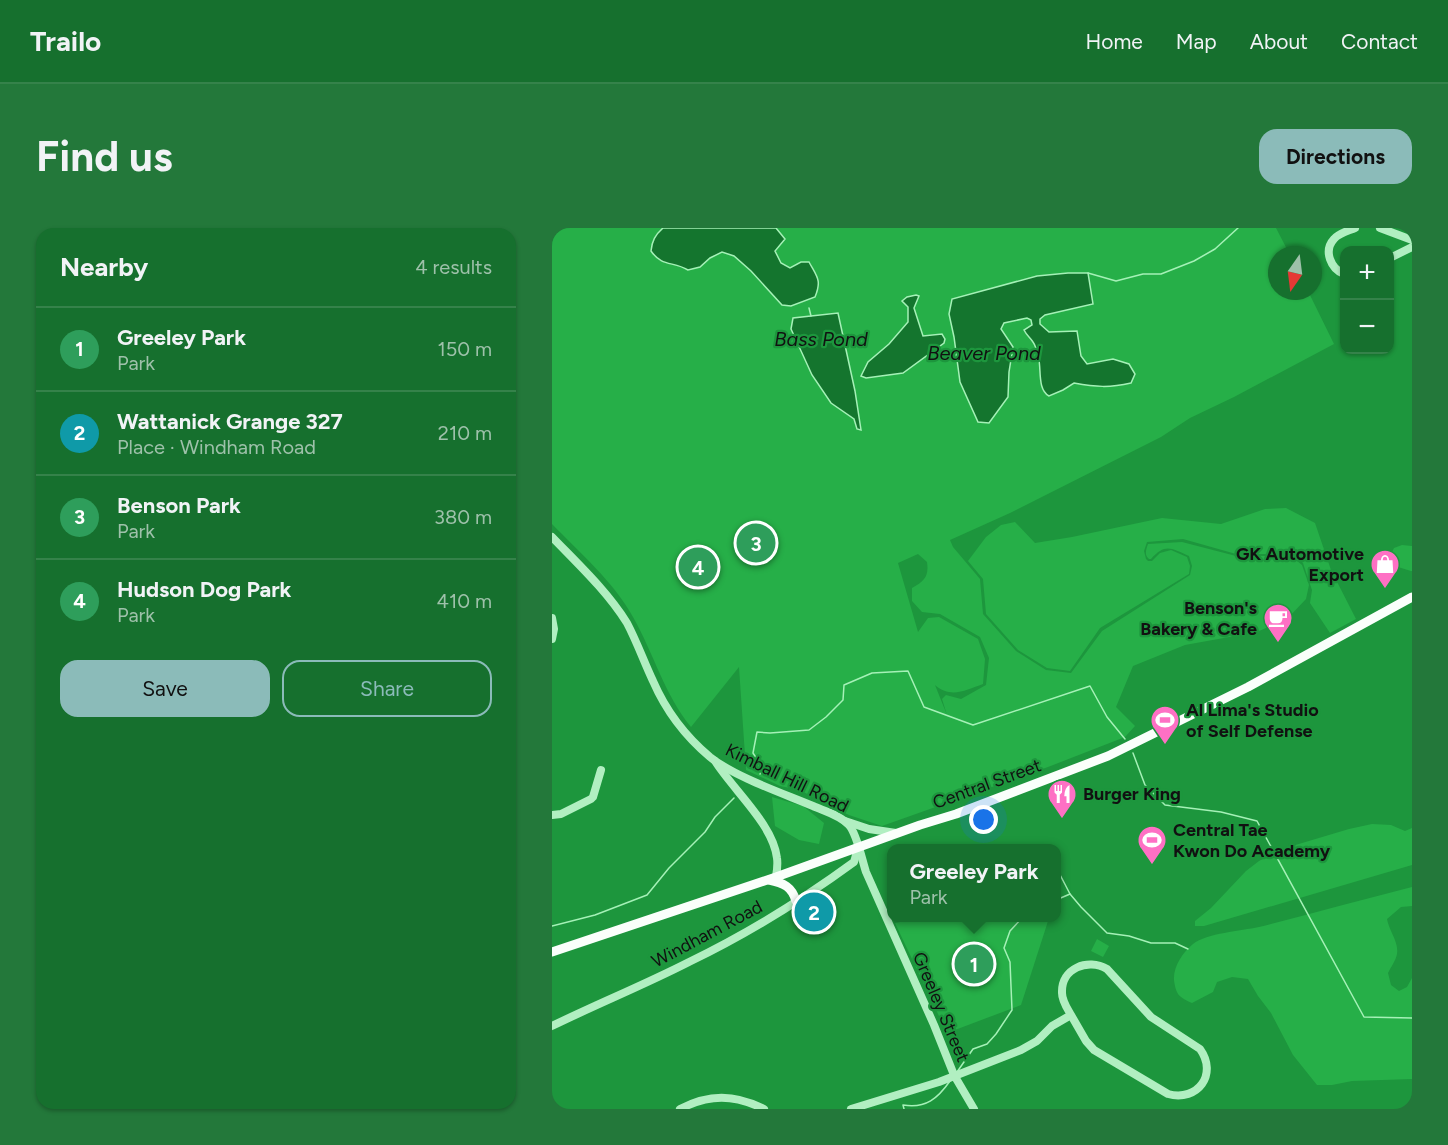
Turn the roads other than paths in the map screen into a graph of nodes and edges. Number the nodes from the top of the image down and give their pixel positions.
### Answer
1 (1355, 228) edge
2 (1380, 228) edge
3 (1412, 240) edge
4 (1412, 247) edge
5 (1394, 256) edge
6 (1340, 272) edge
7 (552, 537) edge
8 (1412, 597) edge
9 (552, 618) edge
10 (552, 639) edge
11 (714, 760) junction
12 (601, 770) dead end
13 (552, 815) edge
14 (842, 819) junction
15 (896, 833) junction
16 (858, 847) junction
17 (772, 878) junction
18 (796, 901) junction
19 (887, 920) edge
20 (888, 922) edge
21 (552, 952) edge
22 (1071, 1015) junction
23 (552, 1026) edge
24 (954, 1075) junction
25 (680, 1109) edge
26 (764, 1109) edge
27 (851, 1109) edge
28 (974, 1109) edge

1 - 6 street
2 - 3 street
4 - 5 street
7 - 11 street, Kimball Hill Road
8 - 15 main road, Central Street
9 - 10 street
11 - 14 street, Kimball Hill Road
11 - 17 street
12 - 13 street
14 - 15 street
14 - 16 street, Kimball Hill Road
15 - 16 main road, Central Street
16 - 17 main road, Central Street
16 - 18 street, Windham Road
16 - 19 street, Greeley Street
17 - 18 main road
17 - 21 main road, Central Street
18 - 23 street, Windham Road
20 - 24 street, Greeley Street
22 - 22 street
22 - 24 street
24 - 27 street
24 - 28 street, Greeley Street
25 - 26 street

